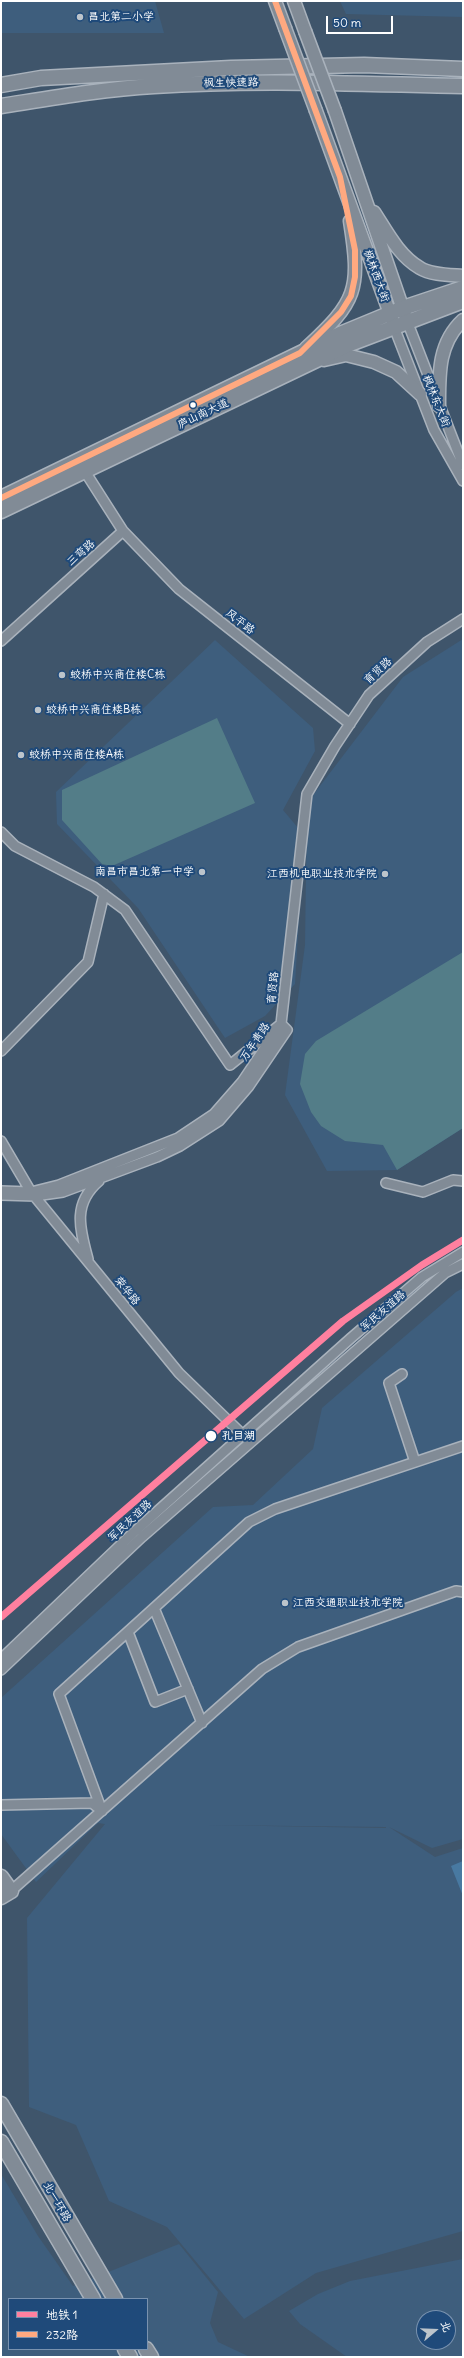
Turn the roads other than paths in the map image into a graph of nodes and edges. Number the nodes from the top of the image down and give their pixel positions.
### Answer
1 (275, 1) edge
2 (294, 1) edge
3 (463, 69) edge
4 (1, 84) edge
5 (463, 86) edge
6 (91, 92) junction
7 (1, 106) edge
8 (1, 115) edge
9 (340, 177) junction
10 (365, 198) junction
11 (463, 276) edge
12 (463, 288) edge
13 (463, 301) edge
14 (399, 318) junction
15 (463, 320) edge
16 (304, 359) junction
17 (420, 394) junction
18 (439, 406) junction
19 (463, 465) edge
20 (84, 470) junction
21 (463, 481) edge
22 (1, 498) edge
23 (1, 511) edge
24 (123, 531) junction
25 (463, 619) edge
26 (1, 641) edge
27 (350, 724) junction
28 (1, 832) edge
29 (104, 894) junction
30 (281, 1024) junction
31 (1, 1051) edge
32 (1, 1142) edge
33 (1, 1150) edge
34 (103, 1177) junction
35 (463, 1181) edge
36 (386, 1182) dead end
37 (1, 1191) edge
38 (30, 1194) junction
39 (1, 1195) edge
40 (463, 1252) edge
41 (89, 1262) junction
42 (463, 1264) edge
43 (402, 1374) dead end
44 (240, 1437) junction
45 (248, 1445) junction
46 (463, 1446) edge
47 (415, 1462) junction
48 (463, 1592) edge
49 (154, 1608) junction
50 (128, 1632) junction
51 (1, 1659) edge
52 (1, 1670) edge
53 (188, 1689) junction
54 (202, 1723) junction
55 (1, 1805) edge
56 (102, 1811) junction
57 (1, 1877) edge
58 (6, 1894) edge
59 (1, 2104) edge
60 (1, 2142) edge
61 (92, 2298) edge
62 (114, 2298) edge

1 - 9 main road, 枫林西大街, bridge
2 - 10 main road, 枫林西大街, bridge
3 - 4 highway, 枫生快速路
5 - 6 highway, 枫生快速路
6 - 7 highway, 枫生快速路
6 - 8 highway
9 - 14 main road, 枫林西大街
9 - 16 main road
10 - 11 main road
10 - 14 main road, 枫林西大街
12 - 14 highway
13 - 14 highway
14 - 16 highway, 庐山南大道
14 - 17 street, 枫林东大街
14 - 18 street, 枫林东大街
15 - 18 main road
16 - 17 main road
16 - 20 highway, 庐山南大道
16 - 22 highway, 庐山南大道
17 - 21 street, 枫林东大街
18 - 19 street, 枫林东大街
20 - 23 highway, 庐山南大道
20 - 24 street
24 - 26 street, 三弯路
24 - 27 street, 风平路
25 - 27 street, 育贤路
27 - 30 street, 育贤路
28 - 29 street
29 - 30 street
29 - 31 street
30 - 34 street, 万年青路
30 - 38 street, 万年青路
32 - 38 street, 荣华路
33 - 38 street, 荣华路
34 - 38 street, 万年青路
34 - 41 street
35 - 36 street
37 - 38 street, 万年青路
38 - 39 street, 万年青路
38 - 41 street, 荣华路
38 - 44 street, 荣华路
40 - 44 street, 军民友谊路
41 - 44 street, 荣华路
42 - 45 street, 军民友谊路
43 - 47 street
44 - 45 street, 荣华路
44 - 51 street, 军民友谊路
45 - 52 street, 军民友谊路
46 - 47 street
47 - 49 street
48 - 54 street
49 - 50 street
49 - 53 street
50 - 53 street
50 - 56 street
53 - 54 street
54 - 56 street
55 - 56 street
56 - 58 street
57 - 58 highway
59 - 62 highway, 北一环路
60 - 61 highway, 北一环路

